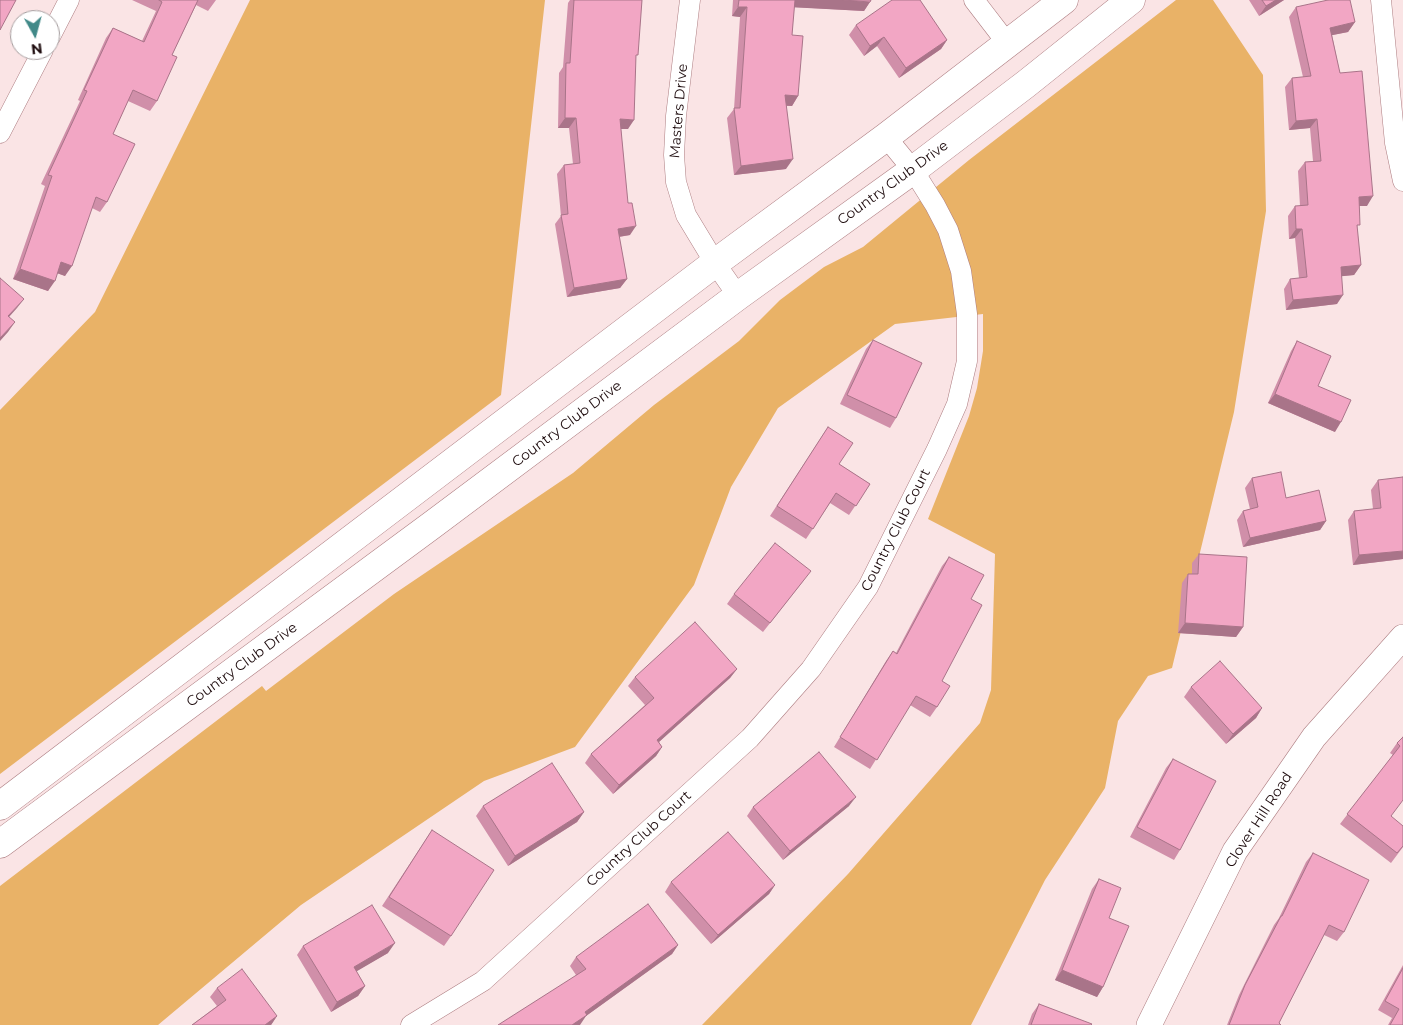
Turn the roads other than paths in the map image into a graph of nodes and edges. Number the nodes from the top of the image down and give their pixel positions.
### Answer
1 (69, 0) edge
2 (690, 0) edge
3 (974, 0) edge
4 (1064, 0) edge
5 (1132, 0) edge
6 (1381, 0) edge
7 (60, 18) edge
8 (1007, 43) junction
9 (38, 60) edge
10 (0, 134) edge
11 (886, 137) junction
12 (913, 170) junction
13 (1403, 181) edge
14 (715, 263) junction
15 (738, 296) junction
16 (1403, 637) edge
17 (0, 806) edge
18 (0, 844) edge
19 (411, 1025) edge
20 (1149, 1025) edge

1 - 7 street
2 - 14 street, Masters Drive
3 - 8 street
4 - 8 main road
5 - 12 main road, Country Club Drive
6 - 13 street
8 - 11 main road
9 - 10 street
11 - 12 street, Country Club Court
11 - 14 main road
12 - 15 main road, Country Club Drive
12 - 19 street, Country Club Court
14 - 15 street, Masters Drive
14 - 17 main road
15 - 18 main road, Country Club Drive
16 - 20 street, Clover Hill Road

